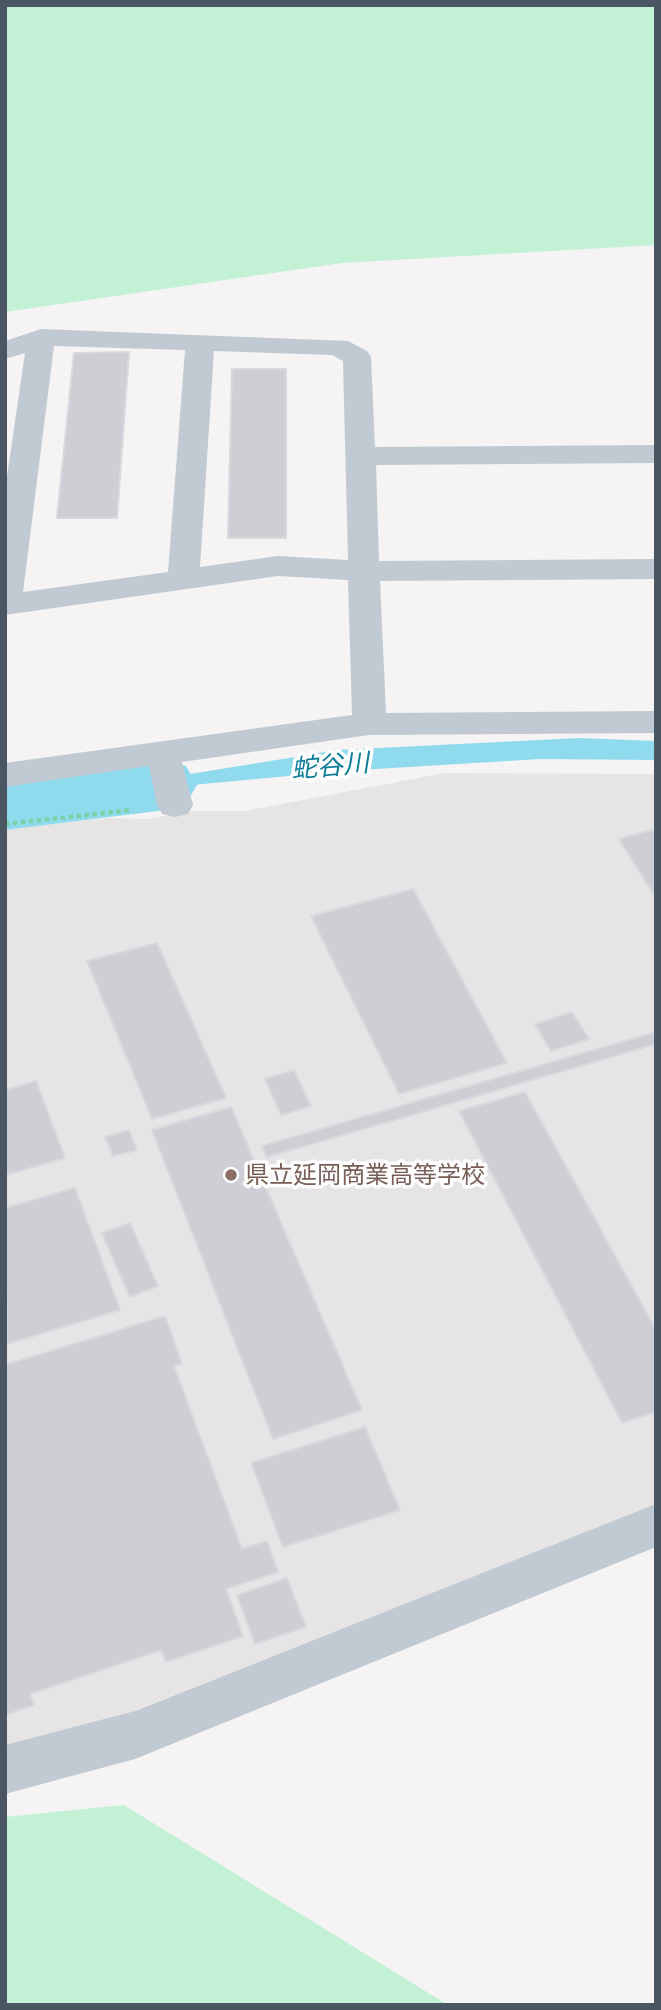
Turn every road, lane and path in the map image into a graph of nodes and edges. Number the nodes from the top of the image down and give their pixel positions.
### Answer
1 (41, 337) junction
2 (200, 344) junction
3 (5, 351) edge
4 (656, 454) edge
5 (359, 456) junction
6 (656, 569) edge
7 (364, 571) junction
8 (183, 580) junction
9 (656, 722) edge
10 (369, 724) junction
11 (164, 754) junction
12 (5, 775) edge
13 (173, 801) joint
14 (5, 824) edge
15 (656, 1525) edge
16 (5, 1770) edge

1 - 2 street
1 - 3 street
1 - 8 street
2 - 5 street
2 - 8 street
4 - 5 street
5 - 7 street
6 - 7 street
7 - 8 street
7 - 10 street
9 - 10 street
10 - 11 street
11 - 12 street
11 - 13 street
13 - 14 path
15 - 16 street

